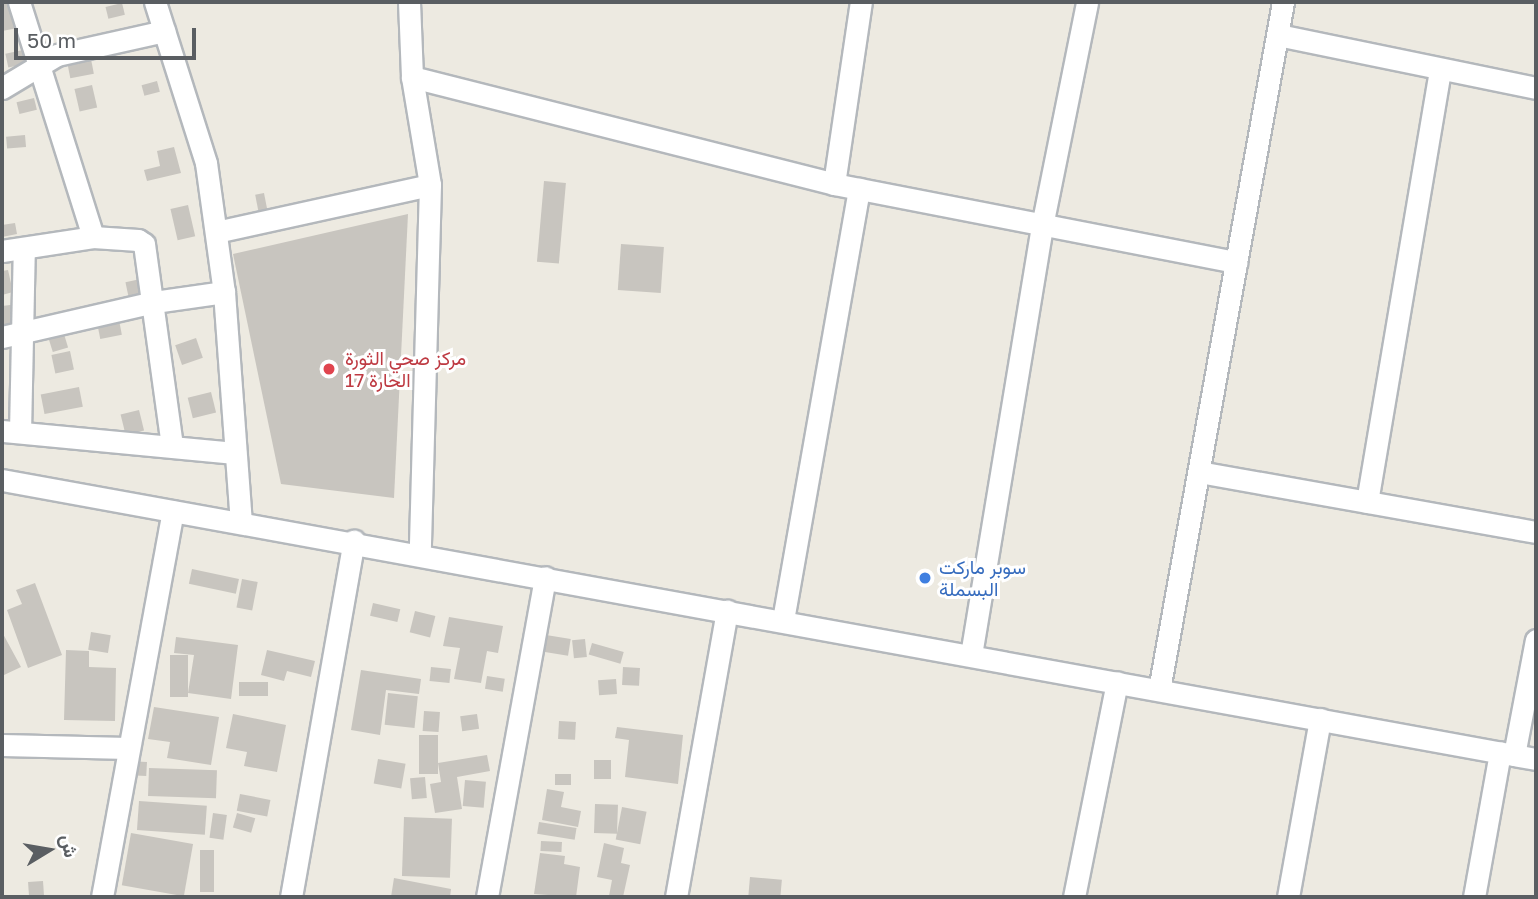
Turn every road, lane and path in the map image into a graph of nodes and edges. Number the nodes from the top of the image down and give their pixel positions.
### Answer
1 (19, 2) edge
2 (155, 2) edge
3 (409, 2) edge
4 (861, 2) edge
5 (1087, 2) edge
6 (1283, 2) edge
7 (164, 31) junction
8 (1278, 35) junction
9 (38, 63) junction
10 (1440, 69) junction
11 (412, 77) junction
12 (2, 88) edge
13 (1536, 88) edge
14 (834, 184) junction
15 (430, 185) junction
16 (859, 189) junction
17 (1042, 226) junction
18 (216, 232) junction
19 (93, 237) junction
20 (24, 248) junction
21 (2, 251) edge
22 (1237, 262) junction
23 (224, 292) junction
24 (154, 302) junction
25 (24, 332) junction
26 (2, 337) edge
27 (11, 431) edge
28 (172, 446) junction
29 (235, 453) junction
30 (1199, 472) junction
31 (2, 480) edge
32 (1367, 502) junction
33 (173, 511) junction
34 (241, 522) junction
35 (1536, 532) edge
36 (354, 541) junction
37 (420, 554) junction
38 (545, 577) junction
39 (727, 610) junction
40 (783, 620) junction
41 (1536, 640) edge
42 (971, 655) junction
43 (1117, 682) junction
44 (1159, 690) junction
45 (1320, 719) junction
46 (2, 745) edge
47 (128, 748) junction
48 (1507, 754) junction
49 (1536, 759) edge
50 (102, 897) edge
51 (291, 897) edge
52 (486, 897) edge
53 (676, 897) edge
54 (1074, 897) edge
55 (1288, 897) edge
56 (1474, 897) edge

1 - 9 street
2 - 7 street
3 - 11 street
4 - 14 street
5 - 17 street
6 - 8 street
7 - 9 street
7 - 18 street
8 - 10 street
8 - 22 street
9 - 12 street
9 - 19 street
10 - 13 street
10 - 32 street
11 - 14 street
11 - 15 street
14 - 16 street
15 - 18 street
15 - 37 street
16 - 17 street
16 - 40 street
17 - 22 street
17 - 42 street
18 - 23 street
19 - 20 street
19 - 24 street
20 - 21 street
20 - 25 street
22 - 30 street
23 - 24 street
23 - 29 street
24 - 25 street
24 - 28 street
25 - 26 street
25 - 27 street
27 - 28 street
28 - 29 street
29 - 34 street
30 - 32 street
30 - 44 street
31 - 33 street
32 - 35 street
33 - 34 street
33 - 47 street
34 - 36 street
36 - 37 street
36 - 51 street
37 - 38 street
38 - 39 street
38 - 52 street
39 - 40 street
39 - 53 street
40 - 42 street
41 - 48 street
42 - 43 street
43 - 44 street
43 - 54 street
44 - 45 street
45 - 48 street
45 - 55 street
46 - 47 street
47 - 50 street
48 - 49 street
48 - 56 street

